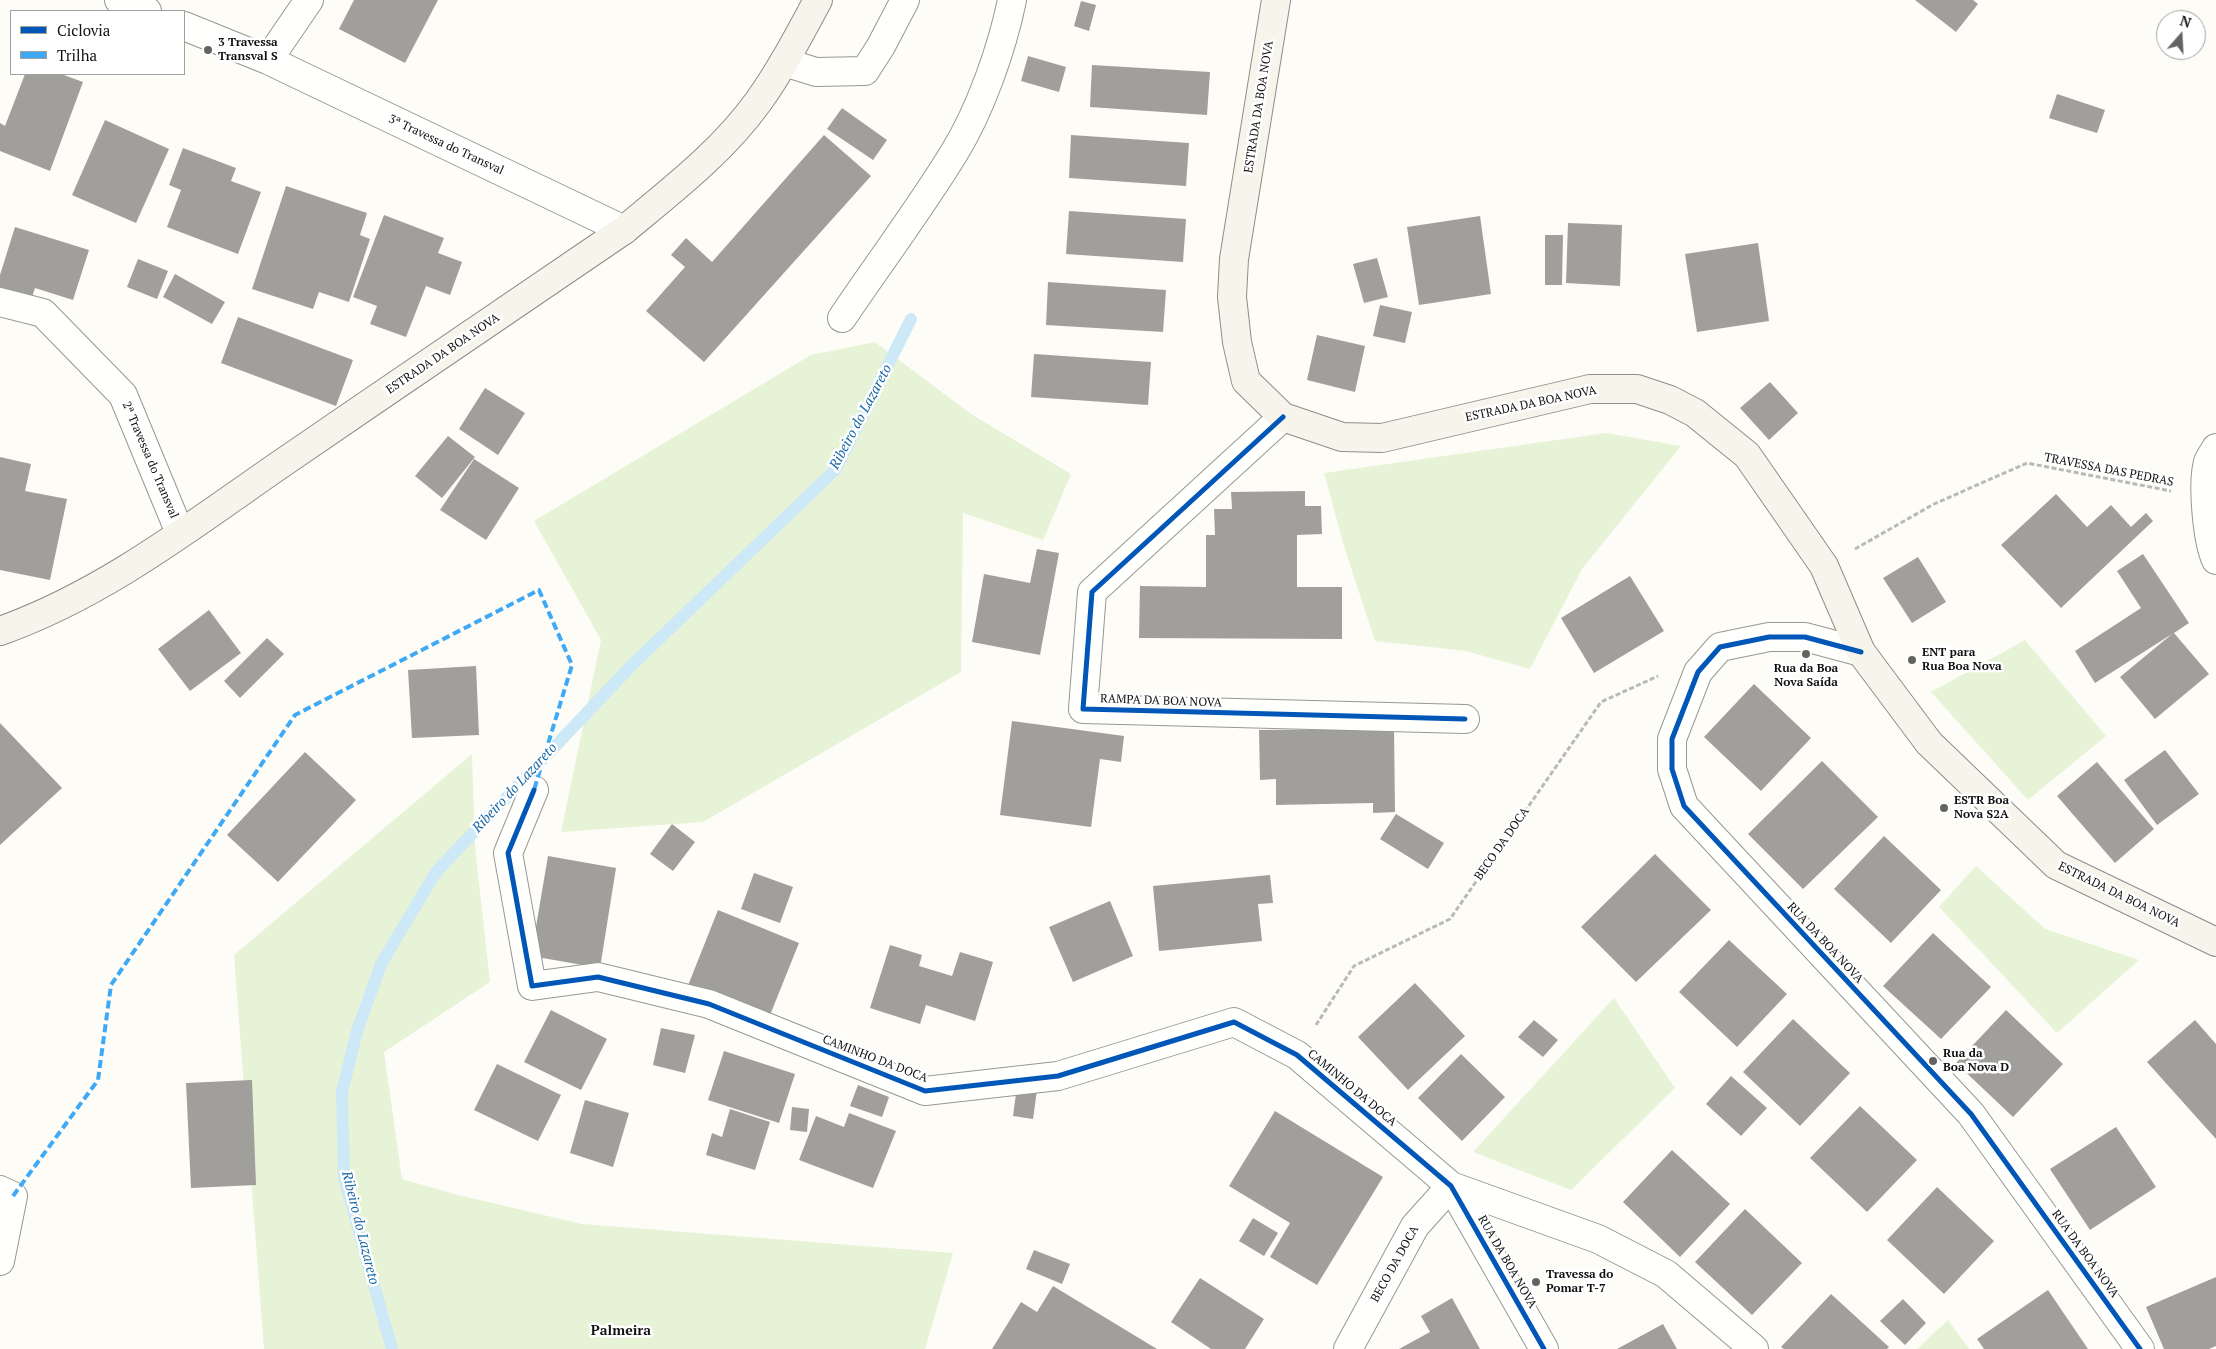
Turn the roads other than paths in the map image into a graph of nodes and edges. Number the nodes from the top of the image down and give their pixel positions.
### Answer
1 (119, 0) edge
2 (309, 0) edge
3 (818, 0) edge
4 (905, 0) edge
5 (1012, 0) edge
6 (1276, 0) edge
7 (144, 10) edge
8 (185, 26) edge
9 (268, 60) junction
10 (784, 62) junction
11 (624, 230) junction
12 (0, 302) edge
13 (842, 318) dead end
14 (1284, 417) junction
15 (2216, 448) edge
16 (180, 533) junction
17 (2216, 560) edge
18 (0, 631) edge
19 (1861, 652) junction
20 (1465, 719) dead end
21 (534, 790) dead end
22 (2216, 942) edge
23 (1451, 1186) junction
24 (7, 1193) edge
25 (0, 1261) edge
26 (1348, 1349) edge
27 (1544, 1349) edge
28 (1754, 1349) edge
29 (2140, 1349) edge

1 - 7 street
2 - 9 street
3 - 10 main road, ESTRADA DA BOA NOVA
4 - 10 street
5 - 13 street
6 - 14 main road, ESTRADA DA BOA NOVA
8 - 9 street, 3ª Travessa do Transval
9 - 11 street, 3ª Travessa do Transval
10 - 11 main road, ESTRADA DA BOA NOVA
11 - 16 main road, ESTRADA DA BOA NOVA
12 - 16 street, 2ª Travessa do Transval
14 - 19 main road, ESTRADA DA BOA NOVA
14 - 20 street, RAMPA DA BOA NOVA
15 - 17 street
16 - 18 main road, ESTRADA DA BOA NOVA
19 - 22 main road, ESTRADA DA BOA NOVA
19 - 29 street, RUA DA BOA NOVA
21 - 23 street, CAMINHO DA DOCA
23 - 26 street, BECO DA DOCA
23 - 27 street, RUA DA BOA NOVA
23 - 28 street, RUA DA BOA NOVA
24 - 25 street

